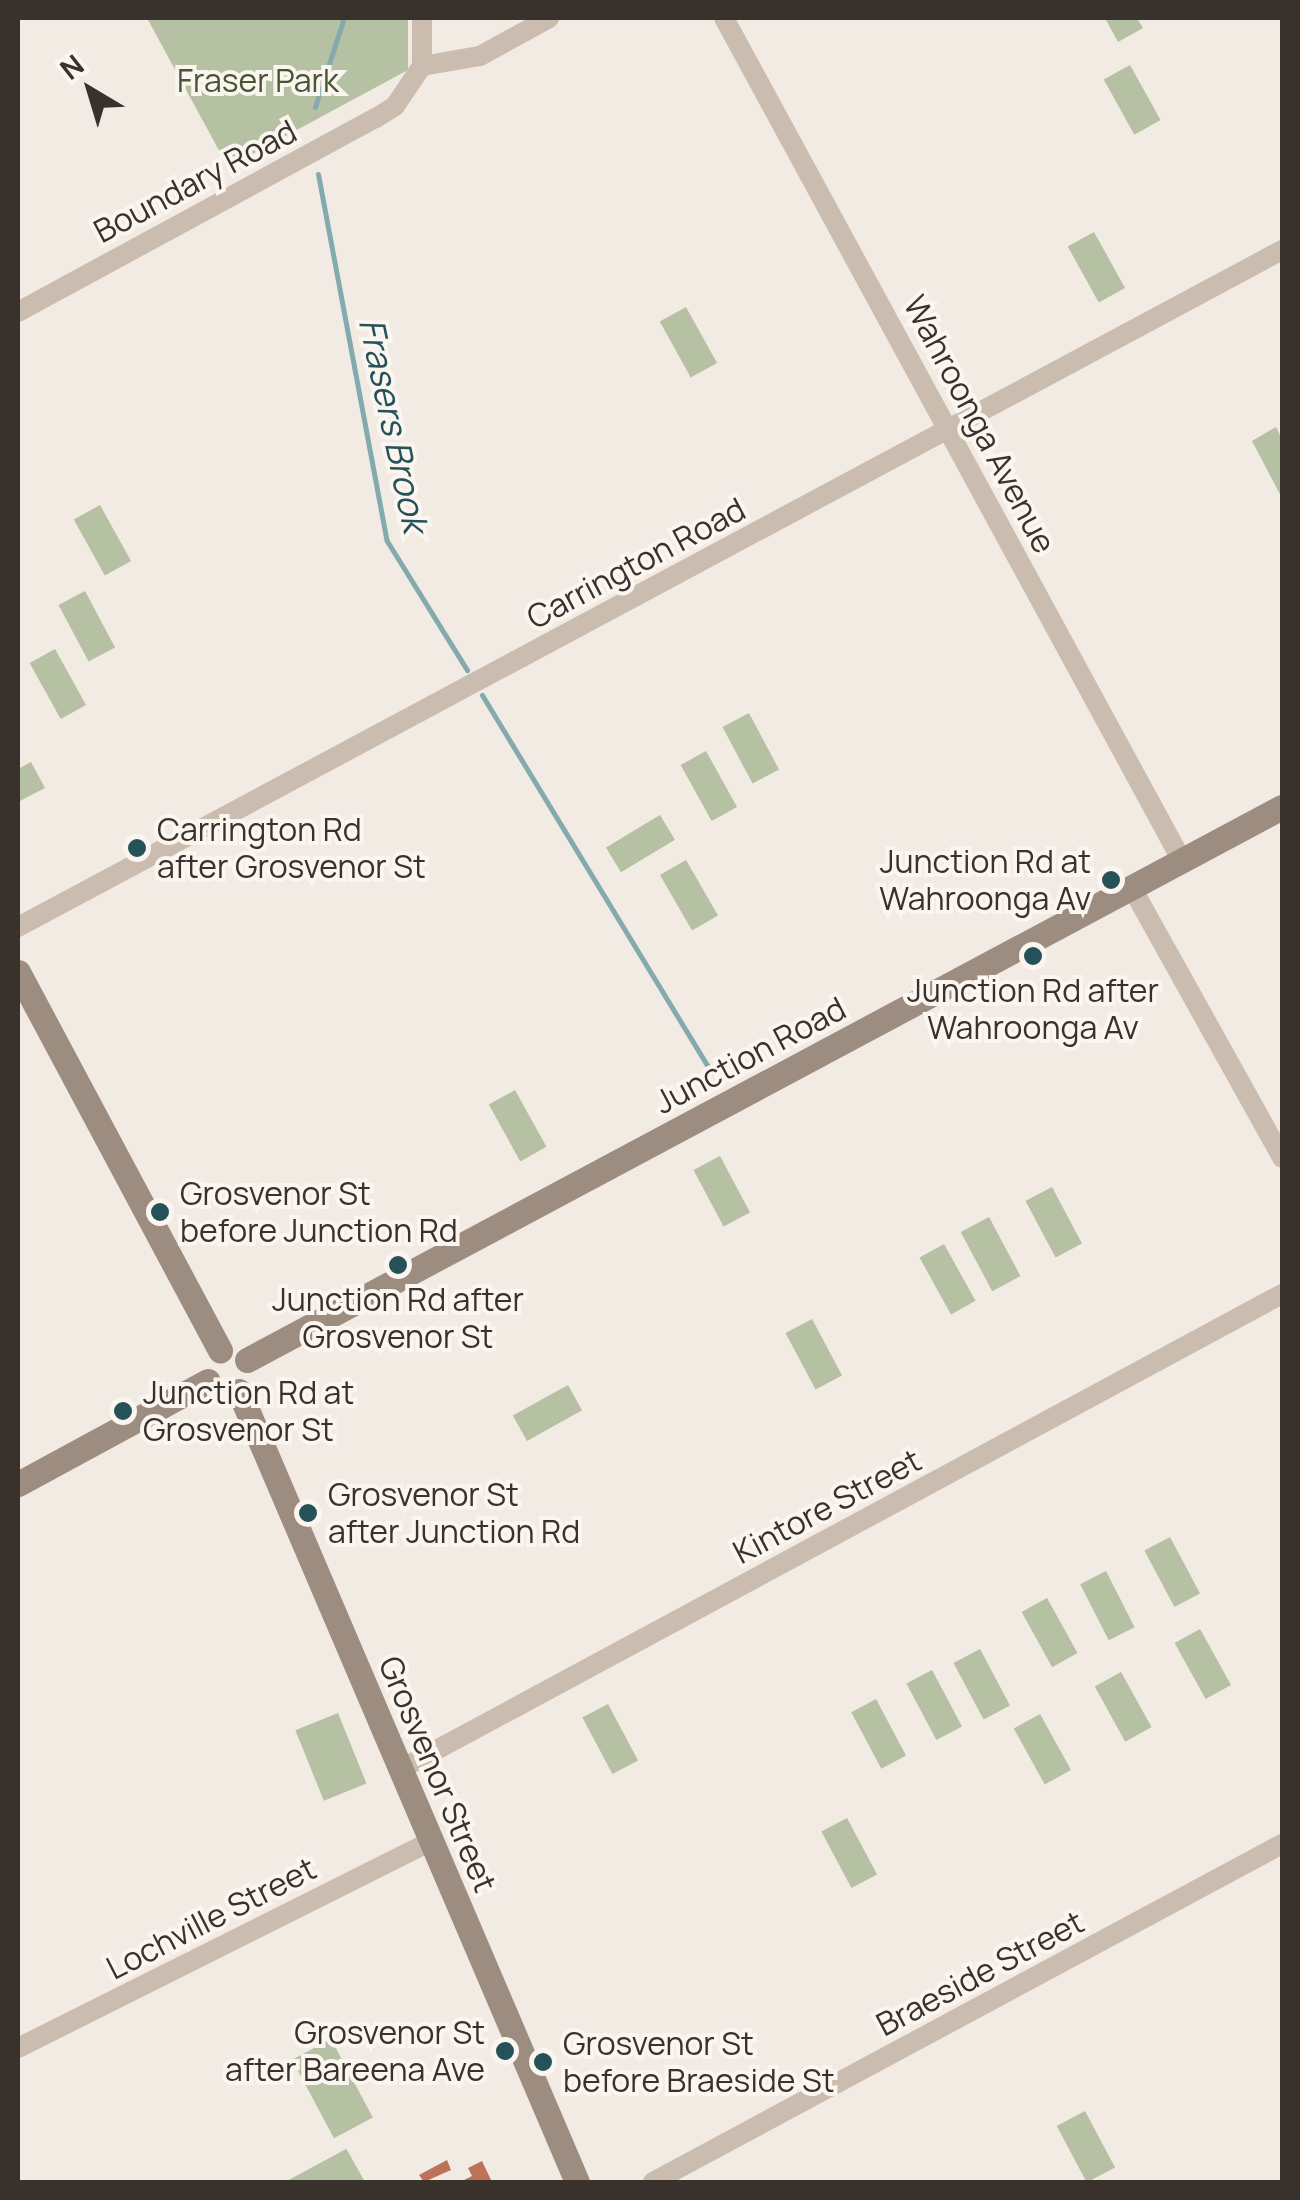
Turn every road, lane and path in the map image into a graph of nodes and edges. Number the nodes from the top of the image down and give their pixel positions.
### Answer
1 (422, 18) edge
2 (550, 18) edge
3 (724, 18) edge
4 (422, 66) junction
5 (1282, 250) edge
6 (18, 312) edge
7 (949, 429) junction
8 (1282, 808) edge
9 (1182, 860) junction
10 (1132, 888) junction
11 (18, 927) edge
12 (18, 972) edge
13 (1282, 1158) edge
14 (1282, 1294) edge
15 (220, 1351) junction
16 (247, 1360) junction
17 (208, 1381) junction
18 (239, 1391) junction
19 (18, 1484) edge
20 (401, 1770) junction
21 (431, 1841) junction
22 (1282, 1844) edge
23 (18, 2048) edge
24 (577, 2182) edge
25 (653, 2182) edge

1 - 4 street
2 - 4 street
3 - 7 street, Wahroonga Avenue
4 - 6 street, Boundary Road
5 - 7 street, Carrington Road
7 - 9 street, Wahroonga Avenue
7 - 11 street, Carrington Road
8 - 9 main road, Junction Road
9 - 10 main road, Junction Road
10 - 13 street
10 - 16 main road, Junction Road
12 - 15 main road
14 - 20 street, Kintore Street
15 - 16 main road
15 - 17 main road
16 - 18 main road
17 - 18 main road
17 - 19 main road
18 - 20 main road, Grosvenor Street
20 - 21 main road, Grosvenor Street
21 - 23 street, Lochville Street
21 - 24 main road, Grosvenor Street
22 - 25 street, Braeside Street

